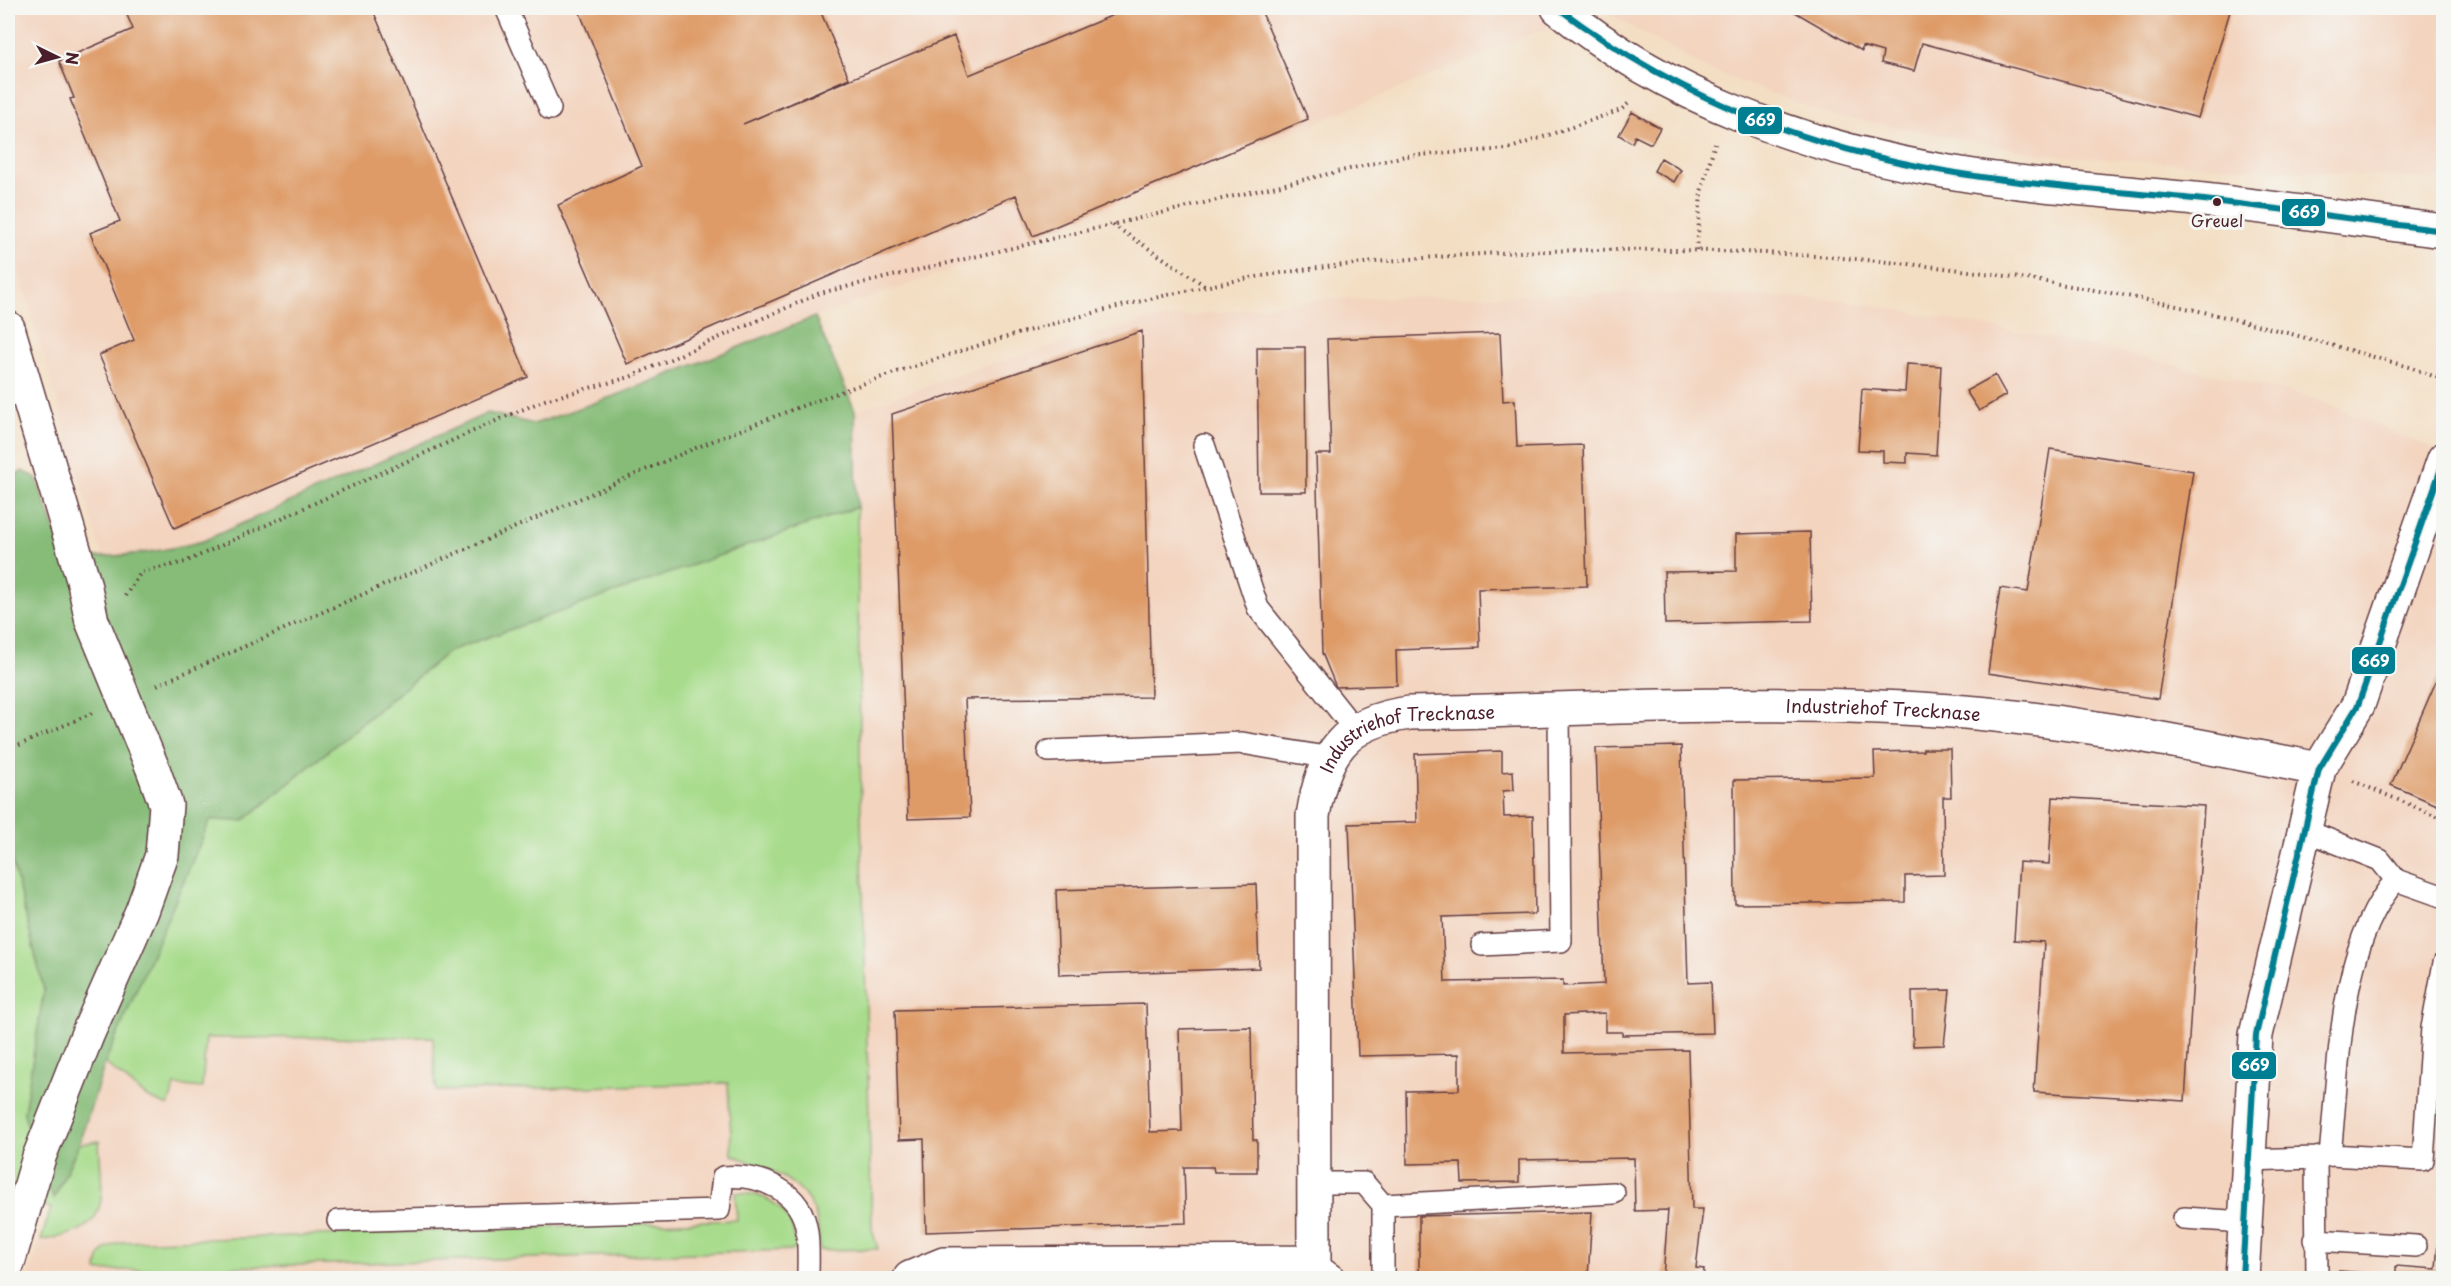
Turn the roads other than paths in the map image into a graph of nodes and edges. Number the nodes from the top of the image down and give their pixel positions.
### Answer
1 (506, 8) edge
2 (1558, 8) edge
3 (550, 109) dead end
4 (2444, 231) edge
5 (8, 328) edge
6 (15, 380) edge
7 (1204, 445) dead end
8 (2444, 459) edge
9 (1559, 710) junction
10 (1354, 730) junction
11 (1049, 751) dead end
12 (1331, 758) junction
13 (2319, 769) junction
14 (2304, 830) junction
15 (2396, 880) junction
16 (2444, 897) edge
17 (1482, 945) dead end
18 (2444, 963) edge
19 (2323, 1157) junction
20 (2248, 1160) junction
21 (1314, 1183) junction
22 (1614, 1193) dead end
23 (1383, 1205) junction
24 (2184, 1218) dead end
25 (338, 1221) dead end
26 (2245, 1222) junction
27 (2315, 1240) junction
28 (2416, 1246) dead end
29 (8, 1263) edge
30 (1321, 1273) edge
31 (808, 1278) edge
32 (910, 1278) edge
33 (1383, 1278) edge
34 (2242, 1278) edge
35 (2317, 1278) edge

1 - 3 lane
2 - 4 street
5 - 6 street
6 - 29 street, bridge
7 - 10 lane
8 - 13 street
9 - 10 street, Industriehof Trecknase
9 - 13 street, Industriehof Trecknase
9 - 17 lane
10 - 12 street, Industriehof Trecknase
11 - 12 lane
12 - 21 street, Industriehof Trecknase
13 - 14 street
14 - 15 lane
14 - 20 street
15 - 16 lane
15 - 19 lane
18 - 19 lane
19 - 20 lane
19 - 27 lane
20 - 26 street
21 - 23 lane
21 - 30 street, Industriehof Trecknase
22 - 23 lane
23 - 33 lane
24 - 26 lane
25 - 31 lane
26 - 34 street
27 - 28 lane
27 - 35 lane
30 - 32 street, Industriehof Trecknase

